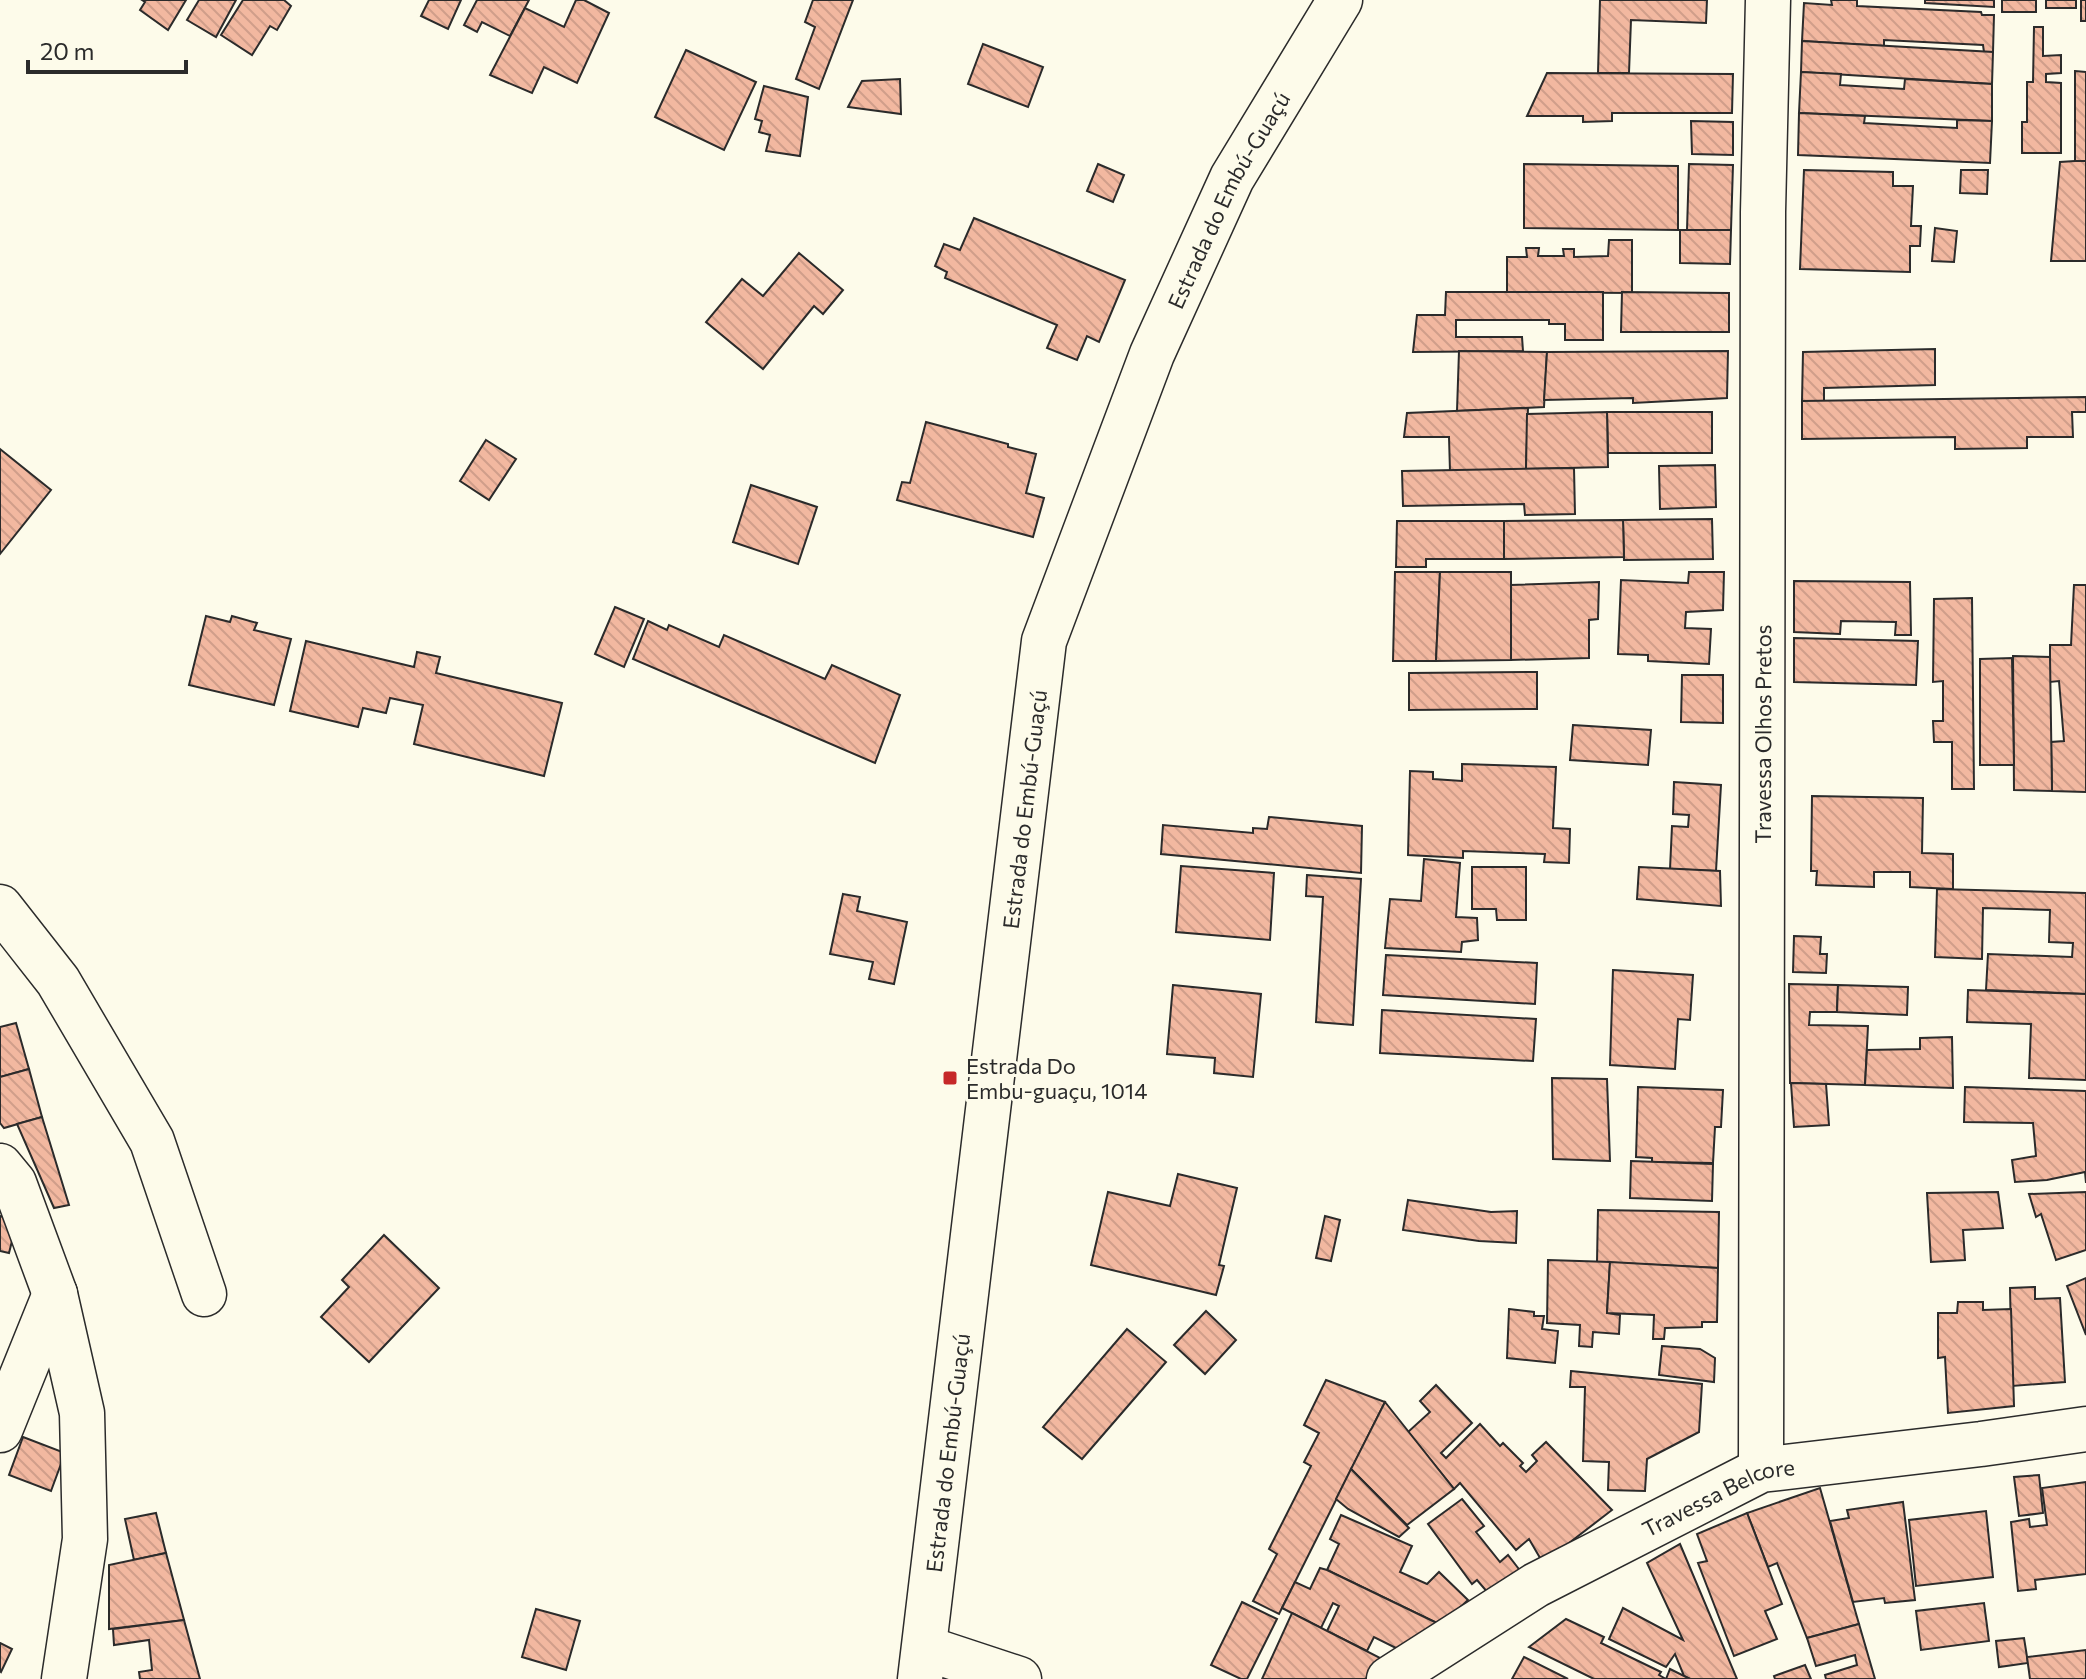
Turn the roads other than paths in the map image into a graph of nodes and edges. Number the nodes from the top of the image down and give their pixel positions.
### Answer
1 (1340, 0) edge
2 (1768, 0) edge
3 (0, 907) edge
4 (0, 1166) edge
5 (55, 1294) junction
6 (204, 1294) dead end
7 (2086, 1429) edge
8 (0, 1430) edge
9 (1761, 1470) junction
10 (922, 1663) edge
11 (64, 1679) edge
12 (1019, 1679) edge
13 (1389, 1679) edge

1 - 10 street, Estrada do Embú-Guaçú
2 - 9 street, Travessa Olhos Pretos
3 - 6 street
4 - 5 street
5 - 8 street
5 - 11 street
7 - 9 street, Travessa Belcore
9 - 13 street, Travessa Belcore
10 - 12 street

